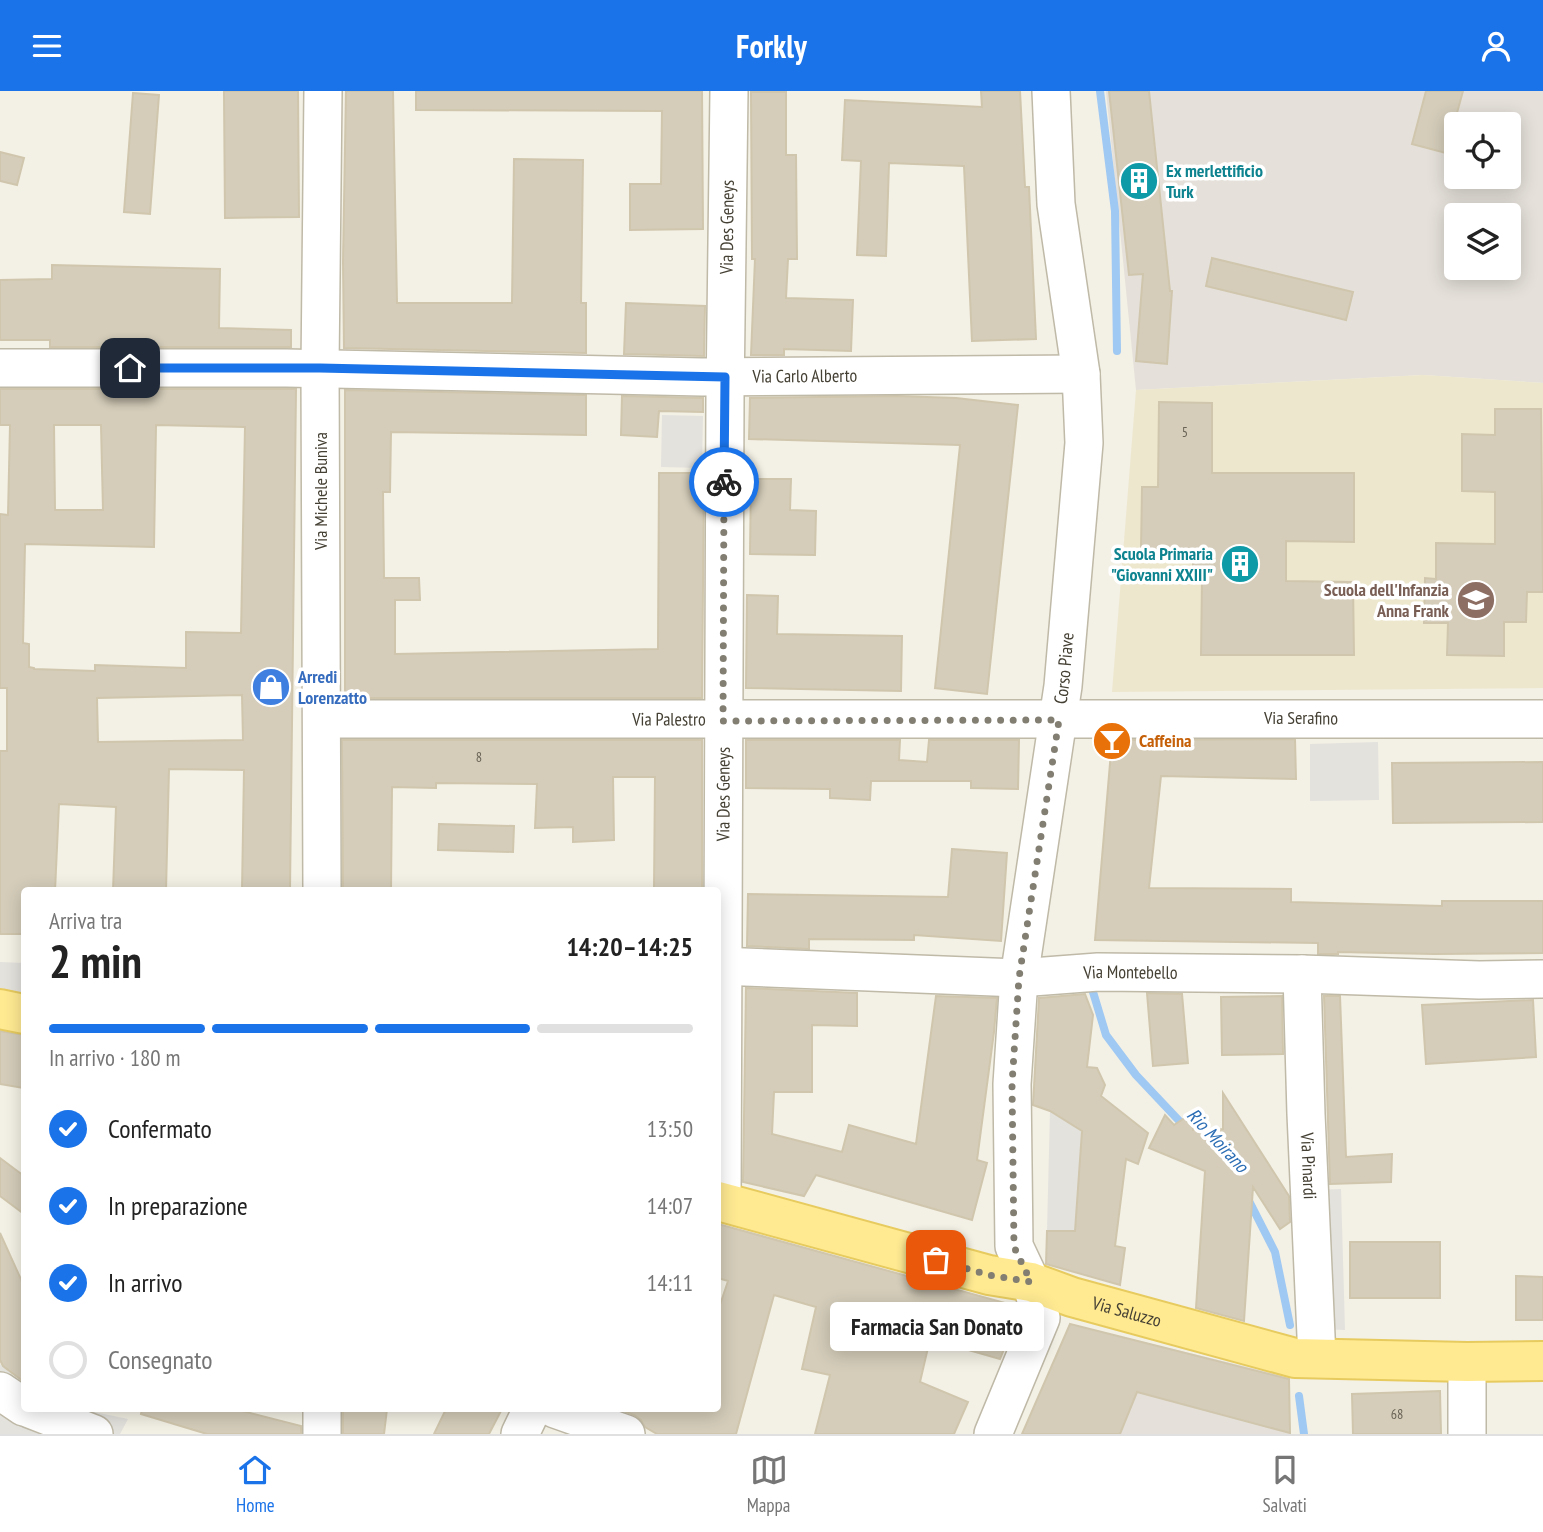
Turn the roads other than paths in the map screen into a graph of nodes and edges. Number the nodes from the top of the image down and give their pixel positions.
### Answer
1 (323, 91) edge
2 (729, 91) edge
3 (1051, 91) edge
4 (0, 368) edge
5 (320, 368) junction
6 (1081, 374) junction
7 (725, 377) junction
8 (323, 719) junction
9 (1543, 719) edge
10 (1059, 720) junction
11 (723, 721) junction
12 (323, 887) edge
13 (721, 966) edge
14 (1302, 974) junction
15 (1019, 978) junction
16 (1543, 979) edge
17 (0, 1009) edge
18 (21, 1013) edge
19 (721, 1201) edge
20 (1031, 1282) junction
21 (1317, 1358) junction
22 (1543, 1361) edge
23 (1467, 1362) junction
24 (0, 1391) edge
25 (21, 1404) edge
26 (38, 1412) edge
27 (322, 1412) edge
28 (531, 1412) edge
29 (564, 1412) edge
30 (94, 1434) edge
31 (322, 1434) edge
32 (520, 1434) edge
33 (626, 1434) edge
34 (993, 1434) edge
35 (1467, 1434) edge

1 - 5 street, Via Michele Buniva
2 - 7 street, Via Des Geneys
3 - 6 street, Corso Piave
4 - 5 street, Via Carlo Alberto
5 - 7 street, Via Carlo Alberto
5 - 8 street, Via Michele Buniva
6 - 7 street, Via Carlo Alberto
6 - 10 street, Corso Piave
7 - 11 street, Via Des Geneys
8 - 11 street, Via Palestro
8 - 12 street, Via Michele Buniva
9 - 10 street, Via Serafino
10 - 11 street, Via Palestro
10 - 15 street, Corso Piave
11 - 13 street, Via Des Geneys
13 - 15 street, Via Montebello
14 - 15 street, Via Montebello
14 - 16 street, Via Montebello
14 - 21 street, Via Pinardi
15 - 20 street, Corso Piave
17 - 18 main road
19 - 20 main road, Via Saluzzo
20 - 21 main road, Via Saluzzo
20 - 34 street, Corso Piave
21 - 23 main road, Via Saluzzo
22 - 23 main road, Via Saluzzo
23 - 35 street
24 - 25 street
26 - 30 street
27 - 31 street
28 - 32 street
29 - 33 street

